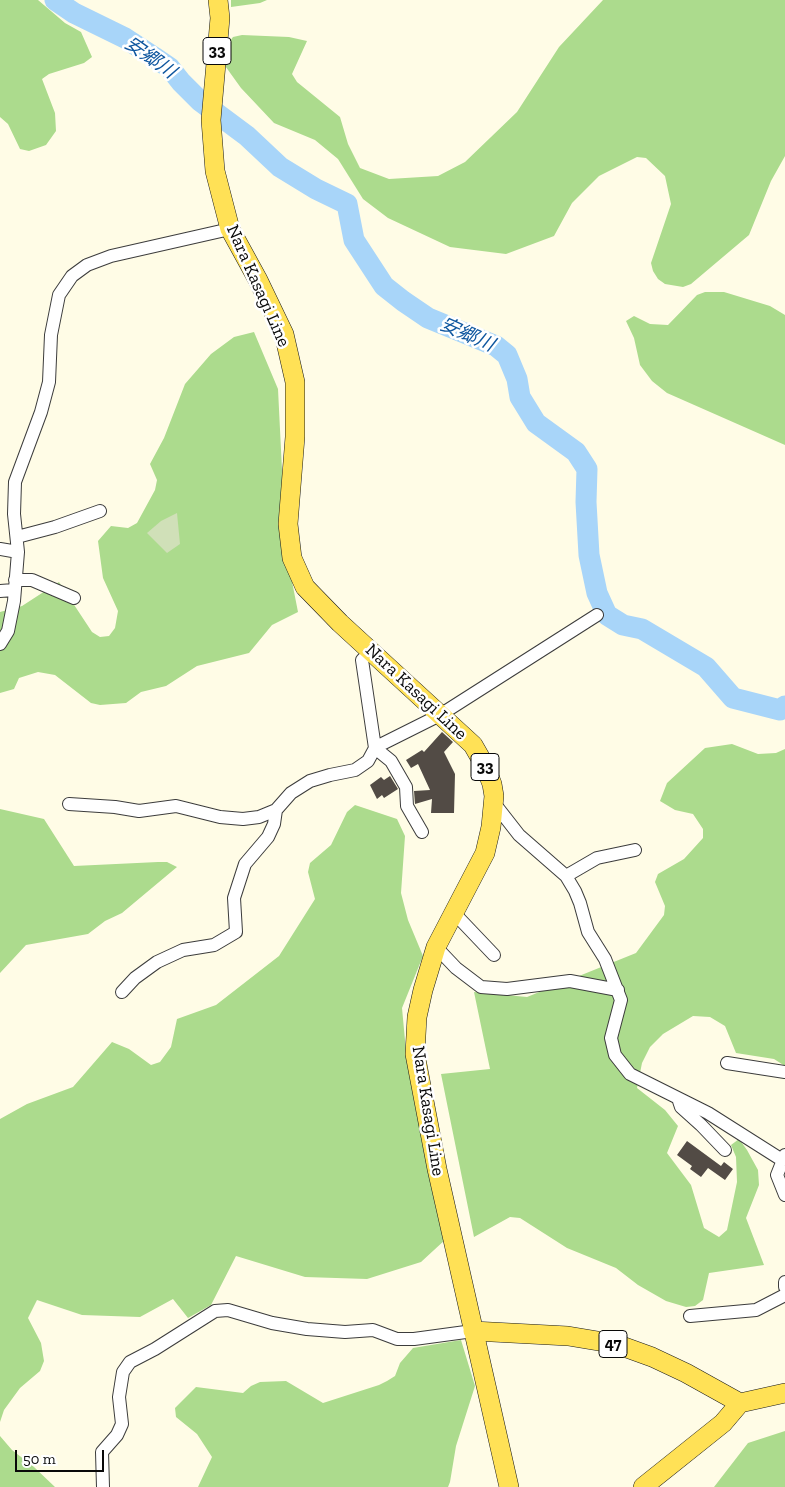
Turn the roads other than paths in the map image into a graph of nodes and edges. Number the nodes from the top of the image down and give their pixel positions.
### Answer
1 (218, 0) edge
2 (230, 229) junction
3 (100, 511) dead end
4 (17, 537) junction
5 (0, 549) edge
6 (18, 552) junction
7 (15, 585) junction
8 (0, 591) edge
9 (74, 598) dead end
10 (597, 615) dead end
11 (0, 644) edge
12 (372, 651) junction
13 (440, 715) junction
14 (375, 748) junction
15 (494, 803) junction
16 (69, 804) dead end
17 (276, 810) junction
18 (422, 832) dead end
19 (635, 850) dead end
20 (566, 876) junction
21 (454, 913) junction
22 (436, 947) junction
23 (494, 955) dead end
24 (618, 990) junction
25 (122, 992) dead end
26 (727, 1062) dead end
27 (785, 1072) edge
28 (679, 1099) junction
29 (725, 1150) dead end
30 (783, 1158) edge
31 (785, 1195) edge
32 (785, 1282) edge
33 (785, 1287) edge
34 (785, 1295) edge
35 (690, 1316) dead end
36 (473, 1331) junction
37 (785, 1393) edge
38 (740, 1403) junction
39 (103, 1487) edge
40 (509, 1487) edge
41 (643, 1487) edge

1 - 2 main road, Nara Kasagi Line / 33
2 - 4 street
2 - 12 main road, Nara Kasagi Line / 33
3 - 4 street
4 - 6 street
5 - 6 street
6 - 7 street
7 - 8 street
7 - 9 street
7 - 11 street
10 - 13 street
12 - 13 main road, Nara Kasagi Line / 33
12 - 14 street
13 - 14 street
13 - 15 main road, Nara Kasagi Line / 33
14 - 17 street
14 - 18 street
15 - 20 street
15 - 21 main road, Nara Kasagi Line / 33
16 - 17 street
17 - 25 street
19 - 20 street
20 - 24 street
21 - 22 main road, Nara Kasagi Line / 33
21 - 23 street
22 - 24 street
22 - 36 main road, Nara Kasagi Line / 33
24 - 28 street
26 - 27 street
28 - 29 street
28 - 30 street
30 - 31 street
32 - 33 street
34 - 35 street
36 - 38 main road, 47
36 - 39 street
36 - 40 main road, Nara Kasagi Line / 33
37 - 38 main road
38 - 41 main road

